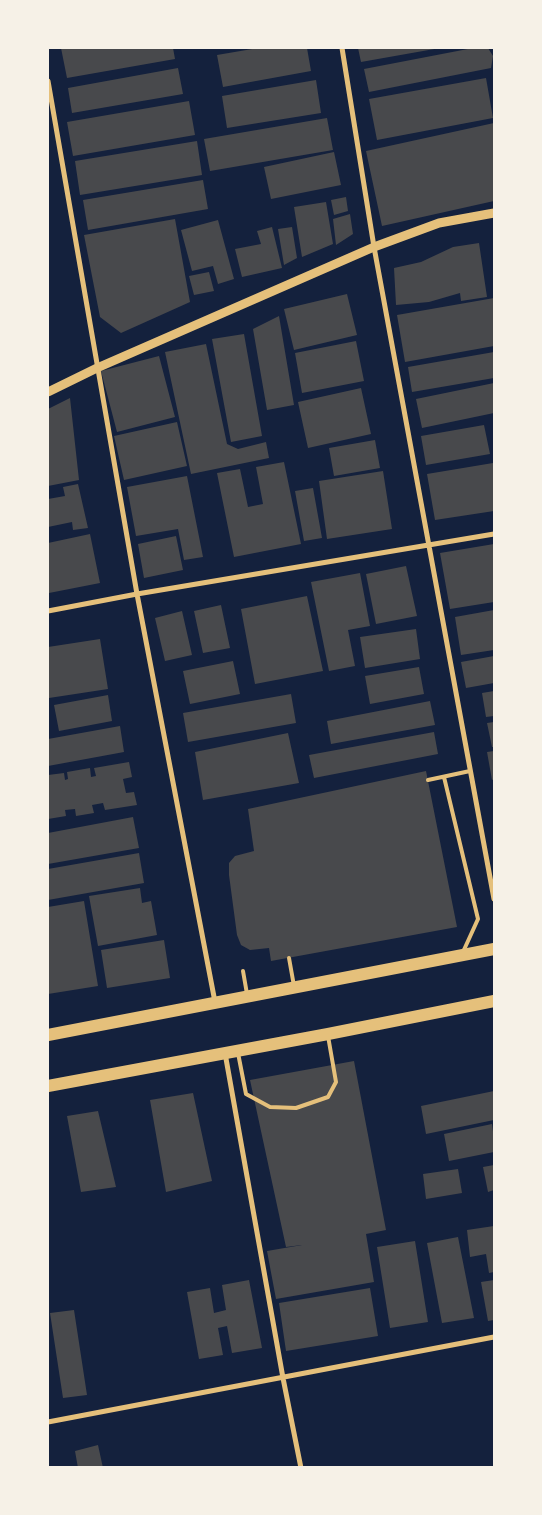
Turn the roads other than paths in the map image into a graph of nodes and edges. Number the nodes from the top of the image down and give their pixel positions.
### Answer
1 (342, 48) edge
2 (48, 81) edge
3 (494, 213) edge
4 (374, 247) junction
5 (97, 368) junction
6 (48, 392) edge
7 (494, 534) edge
8 (429, 546) junction
9 (137, 594) junction
10 (48, 611) edge
11 (470, 771) junction
12 (444, 778) junction
13 (428, 780) dead end
14 (494, 899) edge
15 (494, 949) edge
16 (461, 956) junction
17 (289, 958) dead end
18 (243, 971) dead end
19 (294, 988) junction
20 (247, 996) junction
21 (494, 1001) edge
22 (215, 1002) junction
23 (328, 1034) junction
24 (48, 1035) edge
25 (231, 1052) junction
26 (48, 1086) edge
27 (494, 1337) edge
28 (282, 1378) junction
29 (48, 1422) edge
30 (301, 1468) edge

1 - 4 street
2 - 5 street
3 - 4 street
4 - 5 street
4 - 8 street
5 - 6 street
5 - 9 street
7 - 8 street
8 - 9 street
8 - 11 street
9 - 10 street
9 - 22 street
11 - 12 lane
11 - 14 street
12 - 13 lane
12 - 16 lane
15 - 16 main road
16 - 19 main road
17 - 19 lane
18 - 20 lane
19 - 20 main road
20 - 22 main road
21 - 23 main road
22 - 24 main road
23 - 25 main road
23 - 25 lane
25 - 26 main road
25 - 28 street
27 - 28 street
28 - 29 street
28 - 30 street

